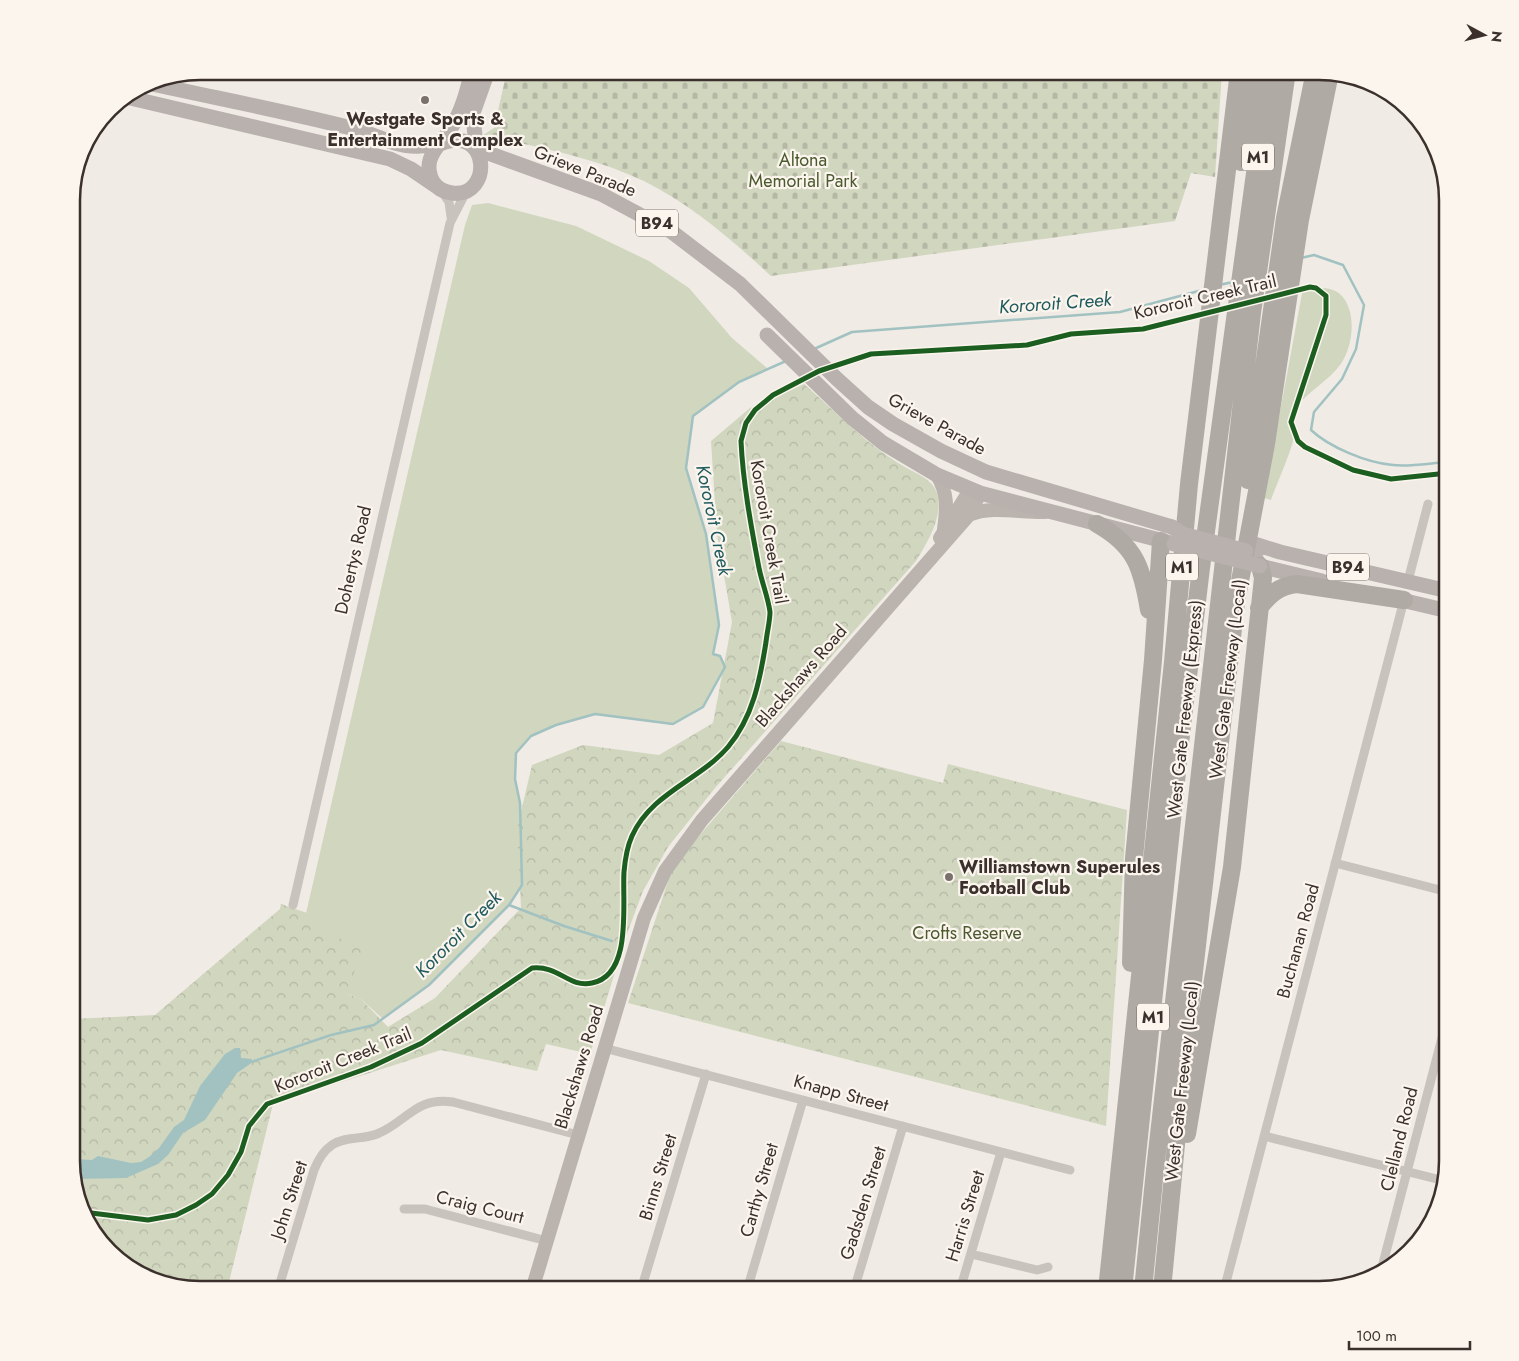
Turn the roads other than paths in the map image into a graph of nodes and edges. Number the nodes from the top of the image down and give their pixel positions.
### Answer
1 (469, 80) edge
2 (485, 80) edge
3 (1237, 80) edge
4 (1243, 80) edge
5 (1251, 80) edge
6 (1268, 80) edge
7 (1286, 80) edge
8 (1313, 80) edge
9 (1328, 81) edge
10 (162, 86) edge
11 (135, 99) edge
12 (440, 144) junction
13 (477, 149) junction
14 (1229, 166) junction
15 (438, 187) junction
16 (468, 190) junction
17 (1293, 219) junction
18 (450, 222) junction
19 (1231, 240) junction
20 (1221, 321) junction
21 (767, 335) dead end
22 (986, 472) junction
23 (937, 475) junction
24 (975, 492) junction
25 (1428, 504) dead end
26 (1047, 512) junction
27 (969, 515) junction
28 (1097, 524) junction
29 (1172, 527) junction
30 (943, 533) junction
31 (1167, 543) junction
32 (1247, 546) junction
33 (926, 563) junction
34 (1260, 566) junction
35 (1408, 581) junction
36 (1439, 589) edge
37 (1404, 600) junction
38 (1259, 608) junction
39 (1439, 610) edge
40 (1153, 660) junction
41 (1335, 863) junction
42 (1439, 890) edge
43 (293, 905) dead end
44 (1133, 1038) junction
45 (604, 1048) junction
46 (1439, 1050) edge
47 (706, 1074) junction
48 (803, 1100) junction
49 (903, 1126) junction
50 (578, 1135) junction
51 (1264, 1136) junction
52 (1001, 1152) junction
53 (1070, 1170) dead end
54 (1408, 1171) junction
55 (1438, 1179) edge
56 (404, 1209) dead end
57 (547, 1240) junction
58 (971, 1254) junction
59 (1384, 1262) edge
60 (1048, 1267) dead end
61 (281, 1281) edge
62 (535, 1281) edge
63 (643, 1281) edge
64 (750, 1281) edge
65 (857, 1281) edge
66 (963, 1281) edge
67 (1108, 1281) edge
68 (1124, 1281) edge
69 (1144, 1281) edge
70 (1163, 1281) edge
71 (1167, 1281) edge
72 (1226, 1281) edge

1 - 12 main road
2 - 13 main road
3 - 14 highway, M1
4 - 14 highway
5 - 19 highway
6 - 19 highway, West Gate Freeway (Express) / M1
7 - 69 highway, West Gate Freeway (Express) / M1
8 - 17 highway
9 - 17 highway
10 - 12 main road
11 - 15 main road
12 - 13 main road
12 - 15 main road
13 - 16 main road
13 - 22 main road, Grieve Parade / B94
14 - 19 highway, M1
15 - 16 main road
15 - 18 street, Dohertys Road
16 - 18 street, Dohertys Road
17 - 70 highway, West Gate Freeway (Local) / M1
18 - 43 street, Dohertys Road
19 - 20 highway, West Gate Freeway (Express) / M1
19 - 20 highway, M1
20 - 44 highway, M1
20 - 68 highway, West Gate Freeway (Express) / M1
21 - 23 main road, B94
22 - 24 main road
22 - 29 main road, Grieve Parade / B94
23 - 24 main road, B94
23 - 30 main road
24 - 26 main road, B94
24 - 27 main road, Blackshaws Road
24 - 30 main road, Blackshaws Road
25 - 35 street
26 - 27 main road
26 - 28 main road, B94
27 - 33 main road, Blackshaws Road
28 - 31 main road, B94
28 - 40 highway
29 - 31 main road
29 - 32 main road, Grieve Parade / B94
30 - 33 main road, Blackshaws Road
31 - 34 main road, B94, bridge
31 - 40 highway
32 - 34 main road
32 - 35 main road, Grieve Parade / B94
33 - 45 main road, Blackshaws Road
34 - 37 main road, B94
34 - 38 highway
35 - 36 main road, Grieve Parade / B94
35 - 37 main road
37 - 38 highway
37 - 39 main road, B94
37 - 41 street, Buchanan Road
38 - 71 highway
40 - 44 highway
41 - 42 street
41 - 51 street, Buchanan Road
44 - 67 highway, M1
45 - 47 street, Knapp Street
45 - 50 main road, Blackshaws Road
46 - 54 street, Clelland Road
47 - 48 street, Knapp Street
47 - 63 street, Binns Street
48 - 49 street, Knapp Street
48 - 64 street, Carthy Street
49 - 52 street, Knapp Street
49 - 65 street, Gadsden Street
50 - 57 main road, Blackshaws Road
50 - 61 street, John Street
51 - 54 street
51 - 72 street, Buchanan Road
52 - 53 street, Knapp Street
52 - 58 street, Harris Street
54 - 55 street
54 - 59 street, Clelland Road
56 - 57 street, Craig Court
57 - 62 main road, Blackshaws Road
58 - 60 street
58 - 66 street, Harris Street

